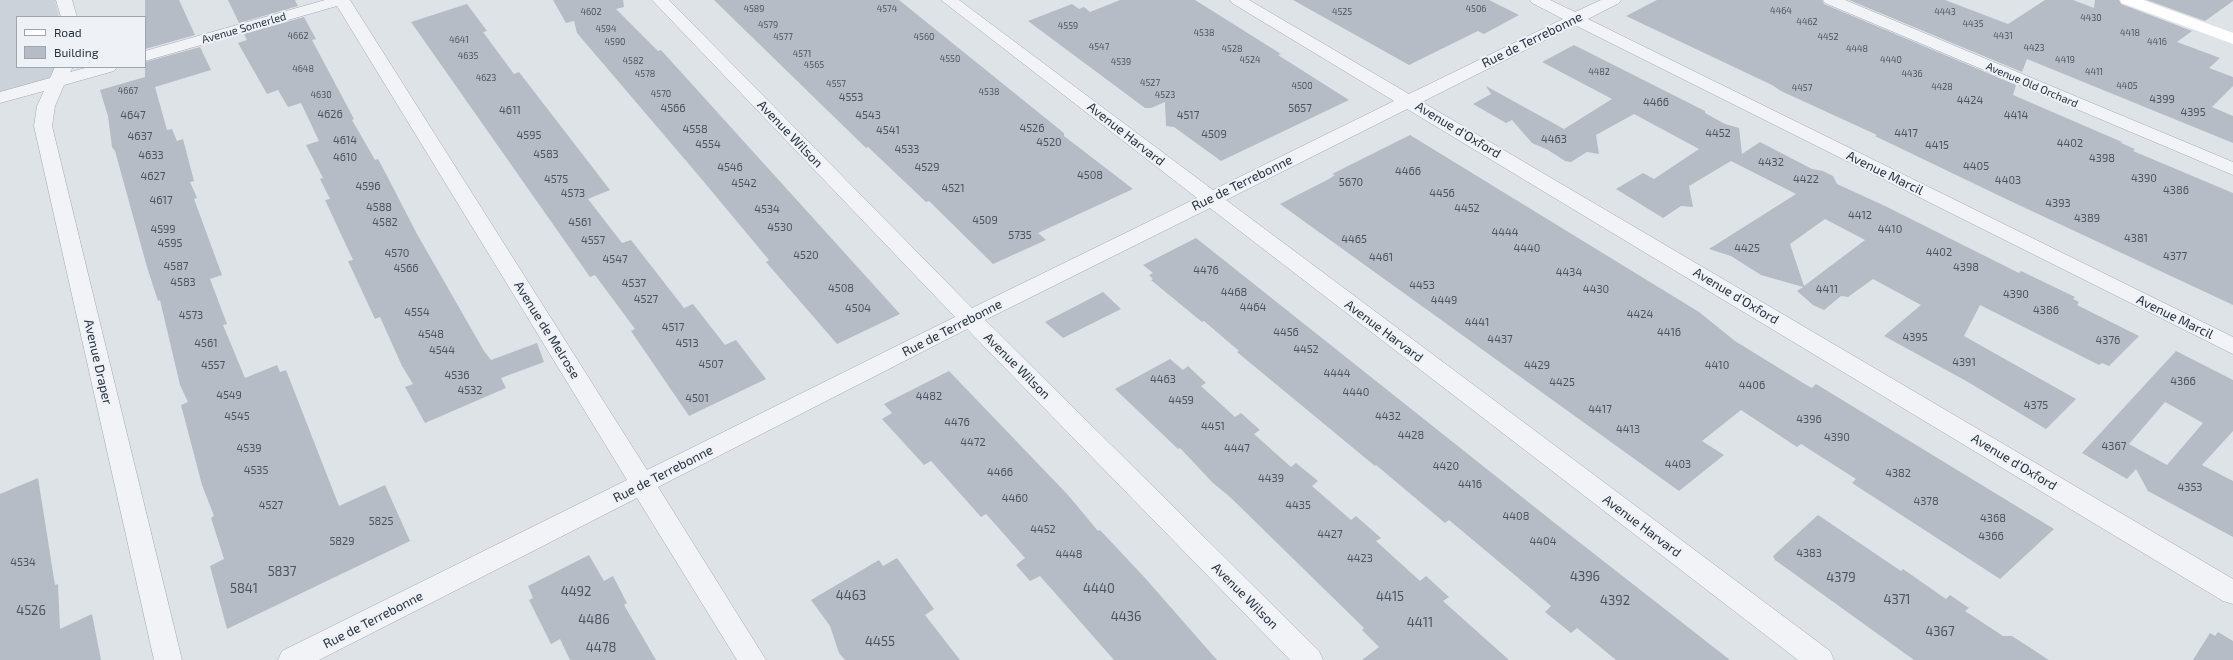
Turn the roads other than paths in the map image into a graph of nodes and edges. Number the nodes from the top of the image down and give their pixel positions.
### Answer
1 (64, 0) edge
2 (341, 0) edge
3 (660, 0) edge
4 (949, 0) edge
5 (1238, 0) edge
6 (1538, 0) edge
7 (1613, 0) edge
8 (1831, 0) edge
9 (2128, 0) edge
10 (69, 16) edge
11 (1576, 19) junction
12 (2233, 39) edge
13 (146, 56) edge
14 (101, 68) edge
15 (60, 74) edge
16 (0, 98) edge
17 (1409, 101) junction
18 (2233, 169) edge
19 (1210, 199) junction
20 (970, 319) junction
21 (2233, 346) edge
22 (643, 484) junction
23 (2233, 593) edge
24 (168, 660) edge
25 (292, 660) edge
26 (752, 660) edge
27 (1309, 660) edge
28 (1820, 660) edge

1 - 10 street
2 - 13 street, Avenue Somerled
2 - 22 street, Avenue de Melrose
3 - 20 street, Avenue Wilson
4 - 19 street, Avenue Harvard
5 - 17 street, Avenue d'Oxford
6 - 11 street, Avenue Marcil
7 - 11 street, Rue de Terrebonne
8 - 18 street, Avenue Old Orchard
9 - 12 street
11 - 17 street, Rue de Terrebonne
11 - 21 street, Avenue Marcil
14 - 15 street
15 - 16 street
15 - 24 street, Avenue Draper
17 - 19 street, Rue de Terrebonne
17 - 23 street, Avenue d'Oxford
19 - 20 street, Rue de Terrebonne
19 - 28 street, Avenue Harvard
20 - 22 street, Rue de Terrebonne
20 - 27 street, Avenue Wilson
22 - 25 street, Rue de Terrebonne
22 - 26 street, Avenue de Melrose

